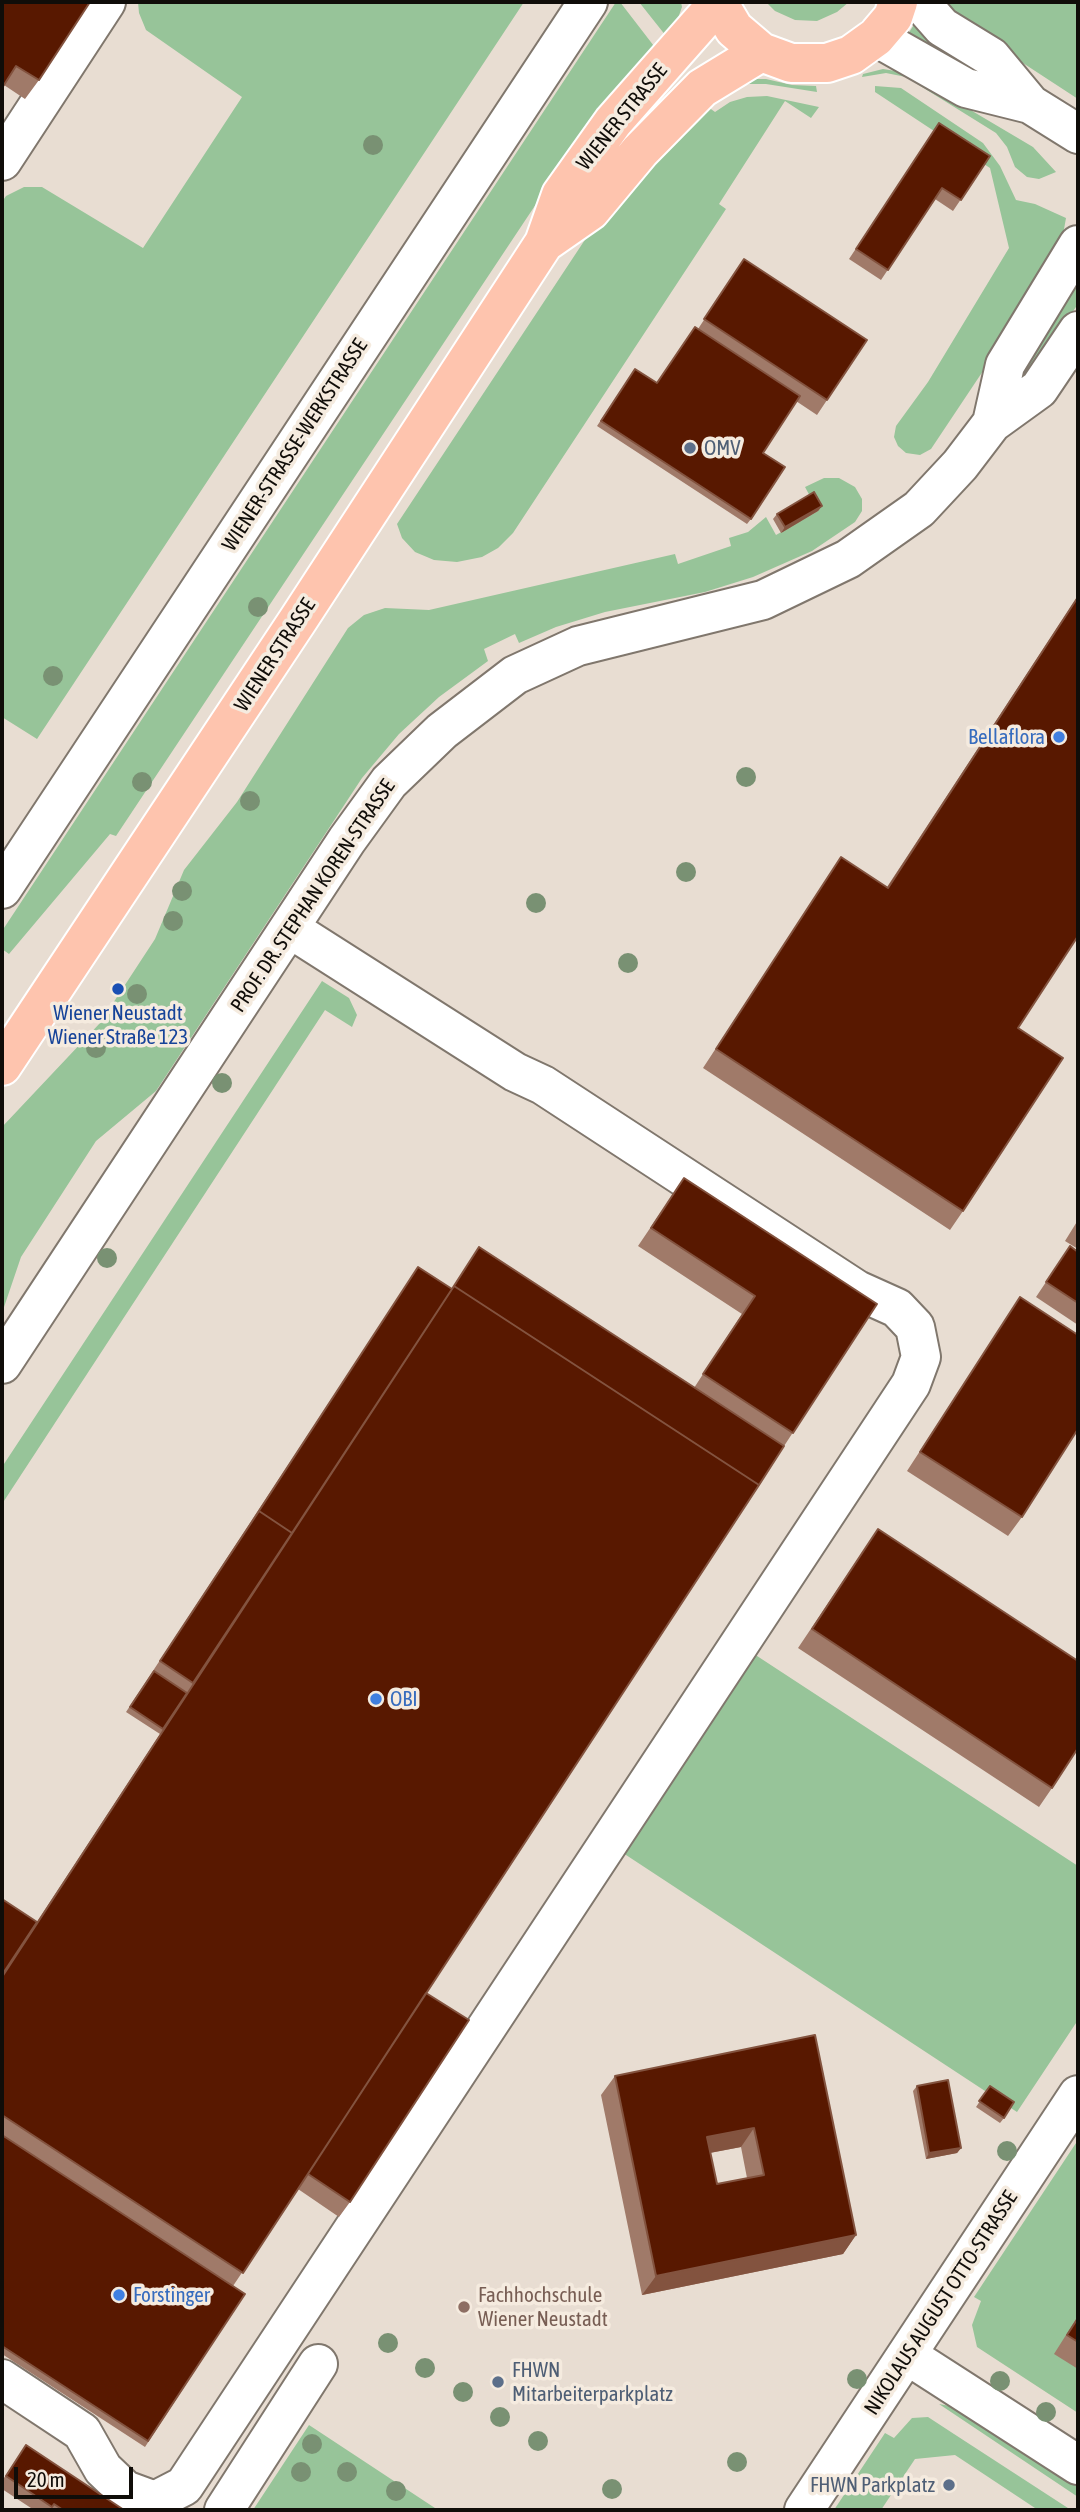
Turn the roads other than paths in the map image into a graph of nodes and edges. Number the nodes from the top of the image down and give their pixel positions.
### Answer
1 (106, 2) edge
2 (588, 2) edge
3 (718, 2) edge
4 (898, 2) edge
5 (920, 2) edge
6 (876, 37) junction
7 (761, 52) junction
8 (1030, 104) junction
9 (1078, 134) edge
10 (2, 160) edge
11 (544, 243) junction
12 (1078, 245) edge
13 (1078, 331) edge
14 (992, 423) junction
15 (2, 889) edge
16 (289, 928) junction
17 (2, 1066) edge
18 (2, 1364) edge
19 (1078, 2095) edge
20 (907, 2355) junction
21 (318, 2364) dead end
22 (2, 2379) edge
23 (1078, 2465) edge
24 (224, 2510) edge
25 (804, 2510) edge

1 - 10 street
2 - 15 street, WIENER-STRASSE-WERKSTRASSE
3 - 7 main road
3 - 11 main road, WIENER STRASSE
4 - 6 main road
5 - 8 street
6 - 7 main road
6 - 8 street
7 - 11 main road, WIENER STRASSE
8 - 9 street
11 - 17 main road, WIENER STRASSE
12 - 14 street, PROF. DR. STEPHAN KOREN-STRASSE
13 - 14 street, PROF. DR. STEPHAN KOREN-STRASSE
14 - 16 street, PROF. DR. STEPHAN KOREN-STRASSE
16 - 18 street, PROF. DR. STEPHAN KOREN-STRASSE
16 - 22 street
19 - 20 street, NIKOLAUS AUGUST OTTO-STRASSE
20 - 23 street
20 - 25 street, NIKOLAUS AUGUST OTTO-STRASSE
21 - 24 street

